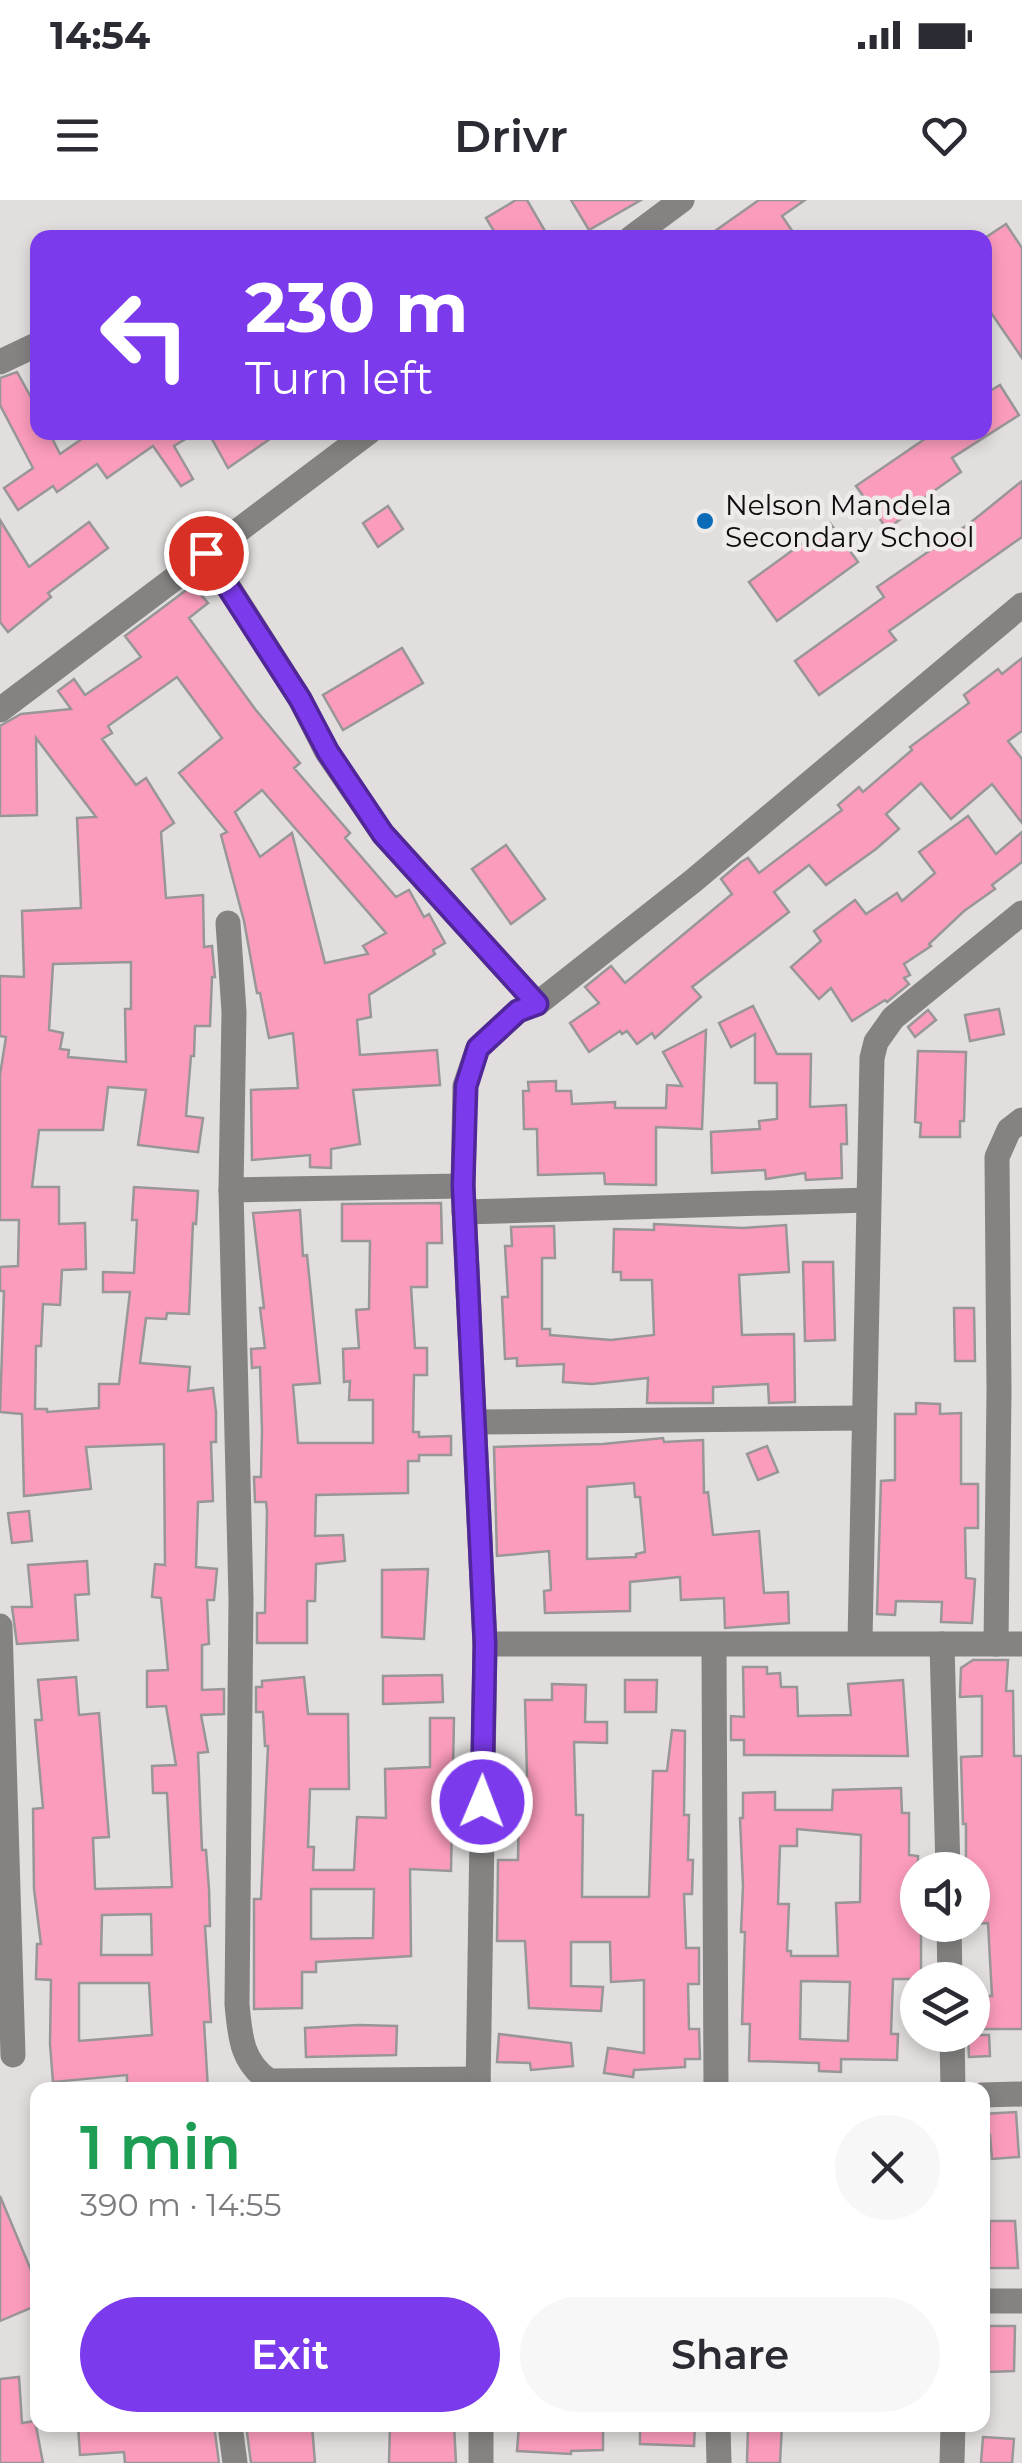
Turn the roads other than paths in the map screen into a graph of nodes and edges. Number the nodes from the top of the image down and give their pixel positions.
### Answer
1 (681, 200) edge
2 (642, 230) edge
3 (30, 348) edge
4 (0, 362) edge
5 (358, 440) edge
6 (206, 553) junction
7 (1022, 605) edge
8 (0, 710) edge
9 (1022, 913) edge
10 (228, 923) dead end
11 (537, 1004) junction
12 (1022, 1120) edge
13 (231, 1190) junction
14 (464, 1199) junction
15 (868, 1200) junction
16 (864, 1418) junction
17 (474, 1422) junction
18 (0, 1626) edge
19 (860, 1642) junction
20 (485, 1644) junction
21 (942, 1644) junction
22 (1009, 1644) edge
23 (714, 1646) junction
24 (948, 1852) edge
25 (952, 2052) edge
26 (13, 2055) dead end
27 (339, 2082) edge
28 (478, 2082) edge
29 (716, 2082) edge
30 (953, 2082) edge
31 (990, 2094) edge
32 (1022, 2094) edge
33 (1022, 2301) edge
34 (990, 2302) edge
35 (231, 2432) edge
36 (481, 2432) edge
37 (718, 2432) edge
38 (953, 2432) edge
39 (234, 2463) edge
40 (481, 2463) edge
41 (718, 2463) edge
42 (952, 2463) edge

1 - 2 street
3 - 4 street
5 - 6 street
6 - 8 street
6 - 11 street
7 - 11 street
9 - 15 street
10 - 13 street
11 - 14 street
12 - 22 street
13 - 14 street
13 - 27 street
14 - 15 street
14 - 17 street
15 - 16 street
16 - 17 street
16 - 19 street
17 - 20 street
18 - 26 street
19 - 21 street
19 - 23 street
20 - 23 street
20 - 28 street
21 - 22 street
21 - 24 street
23 - 29 street
25 - 30 street
31 - 32 street
33 - 34 street
35 - 39 street
36 - 40 street
37 - 41 street
38 - 42 street

